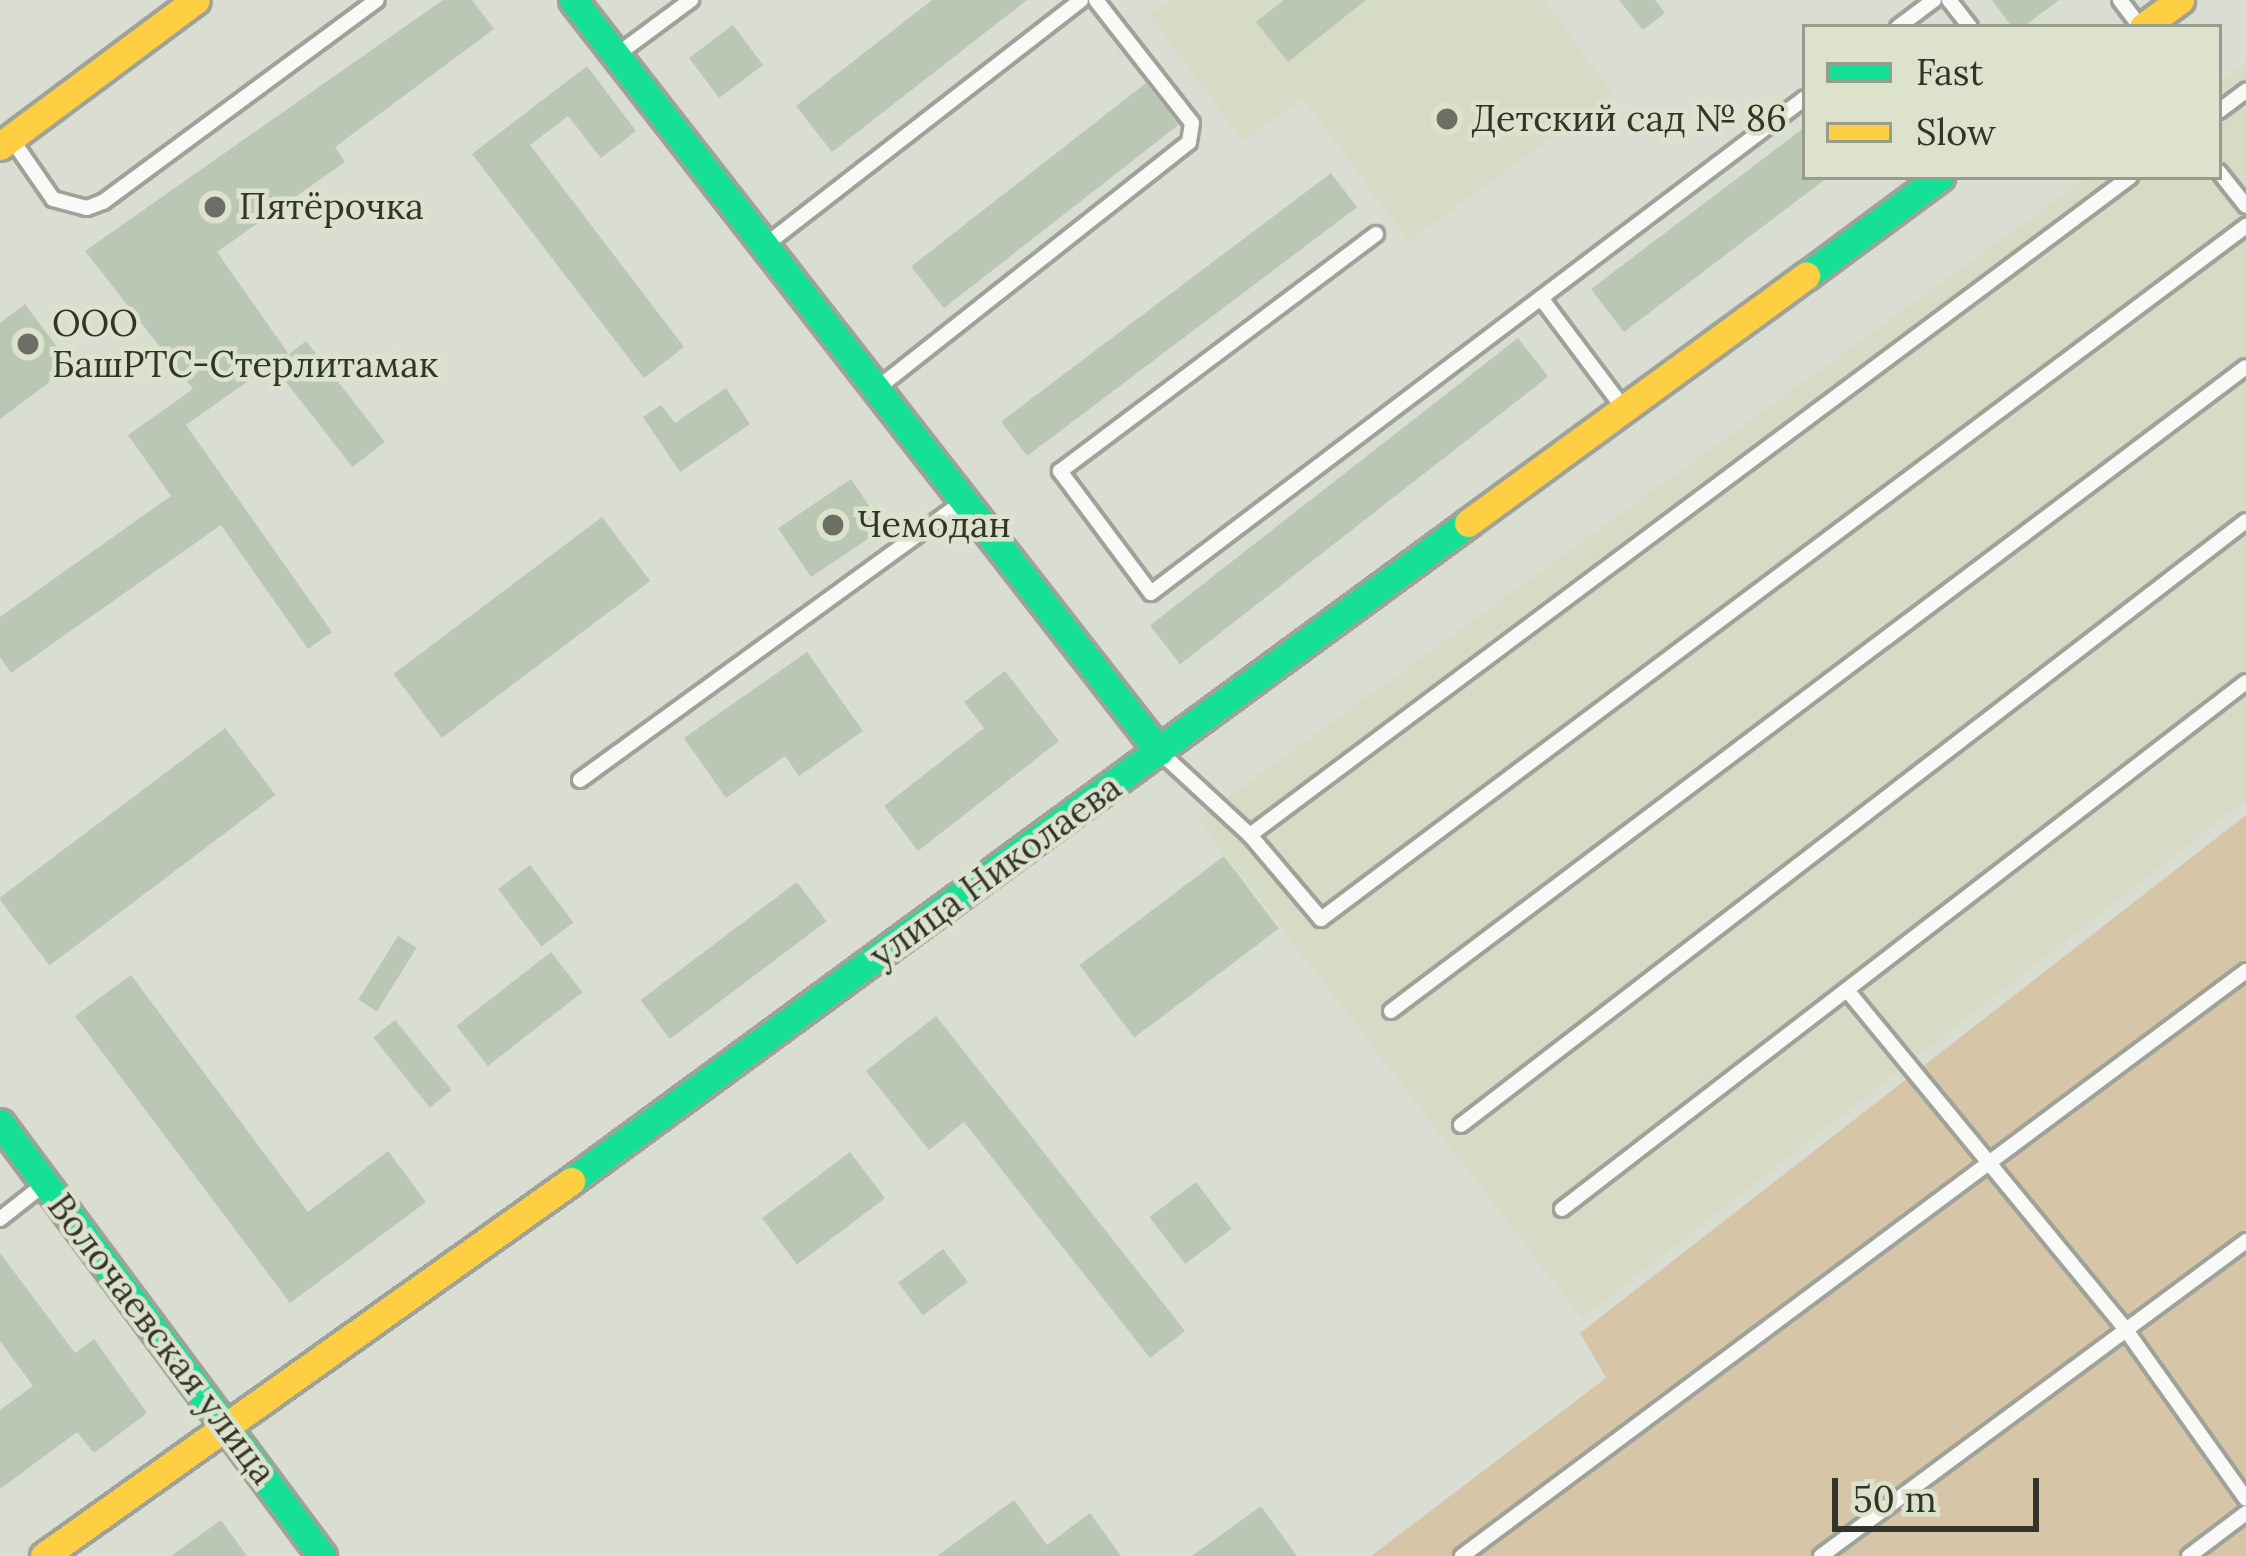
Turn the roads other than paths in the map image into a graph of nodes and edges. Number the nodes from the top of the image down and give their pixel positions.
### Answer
1 (196, 0) edge
2 (377, 0) edge
3 (573, 0) edge
4 (1082, 0) edge
5 (1096, 0) edge
6 (1934, 0) edge
7 (1949, 0) edge
8 (2120, 0) edge
9 (2180, 0) edge
10 (684, 2) edge
11 (1902, 24) edge
12 (1968, 24) edge
13 (2140, 24) edge
14 (2146, 24) edge
15 (616, 55) junction
16 (1802, 100) edge
17 (5, 142) edge
18 (2222, 176) edge
19 (1936, 180) edge
20 (2126, 180) edge
21 (2246, 206) edge
22 (2246, 226) edge
23 (1376, 234) dead end
24 (765, 246) junction
25 (1540, 298) junction
26 (2246, 367) edge
27 (877, 388) junction
28 (1624, 410) junction
29 (964, 501) junction
30 (2246, 521) edge
31 (2246, 682) edge
32 (1159, 752) junction
33 (580, 780) dead end
34 (1250, 835) junction
35 (2246, 971) edge
36 (1847, 989) junction
37 (1391, 1011) dead end
38 (0, 1123) edge
39 (1461, 1125) dead end
40 (1989, 1163) junction
41 (46, 1183) junction
42 (1562, 1209) dead end
43 (0, 1219) edge
44 (2246, 1241) edge
45 (2126, 1330) junction
46 (227, 1426) junction
47 (2246, 1498) edge
48 (2246, 1513) edge
49 (44, 1556) edge
50 (322, 1556) edge
51 (1462, 1556) edge
52 (1821, 1556) edge
53 (2189, 1556) edge

1 - 17 main road
2 - 17 lane
3 - 15 main road
4 - 24 lane
5 - 27 lane
6 - 11 lane
7 - 12 lane
8 - 13 lane
9 - 14 main road
10 - 15 lane
15 - 24 main road
16 - 25 lane
18 - 21 lane
19 - 28 main road, улица Николаева
20 - 34 lane
22 - 34 lane
23 - 25 lane
24 - 27 main road
25 - 28 lane
26 - 37 lane
27 - 29 main road
28 - 32 main road, улица Николаева
29 - 32 main road
29 - 33 lane
30 - 39 lane
31 - 36 lane
32 - 34 lane
32 - 46 main road, улица Николаева
35 - 40 lane
36 - 40 lane
36 - 42 lane
38 - 41 main road, Волочаевская улица
40 - 45 lane
40 - 51 lane
41 - 43 lane
41 - 46 main road, Волочаевская улица
44 - 45 lane
45 - 47 lane
45 - 52 lane
46 - 49 main road, улица Николаева
46 - 50 main road, Волочаевская улица
48 - 53 lane

